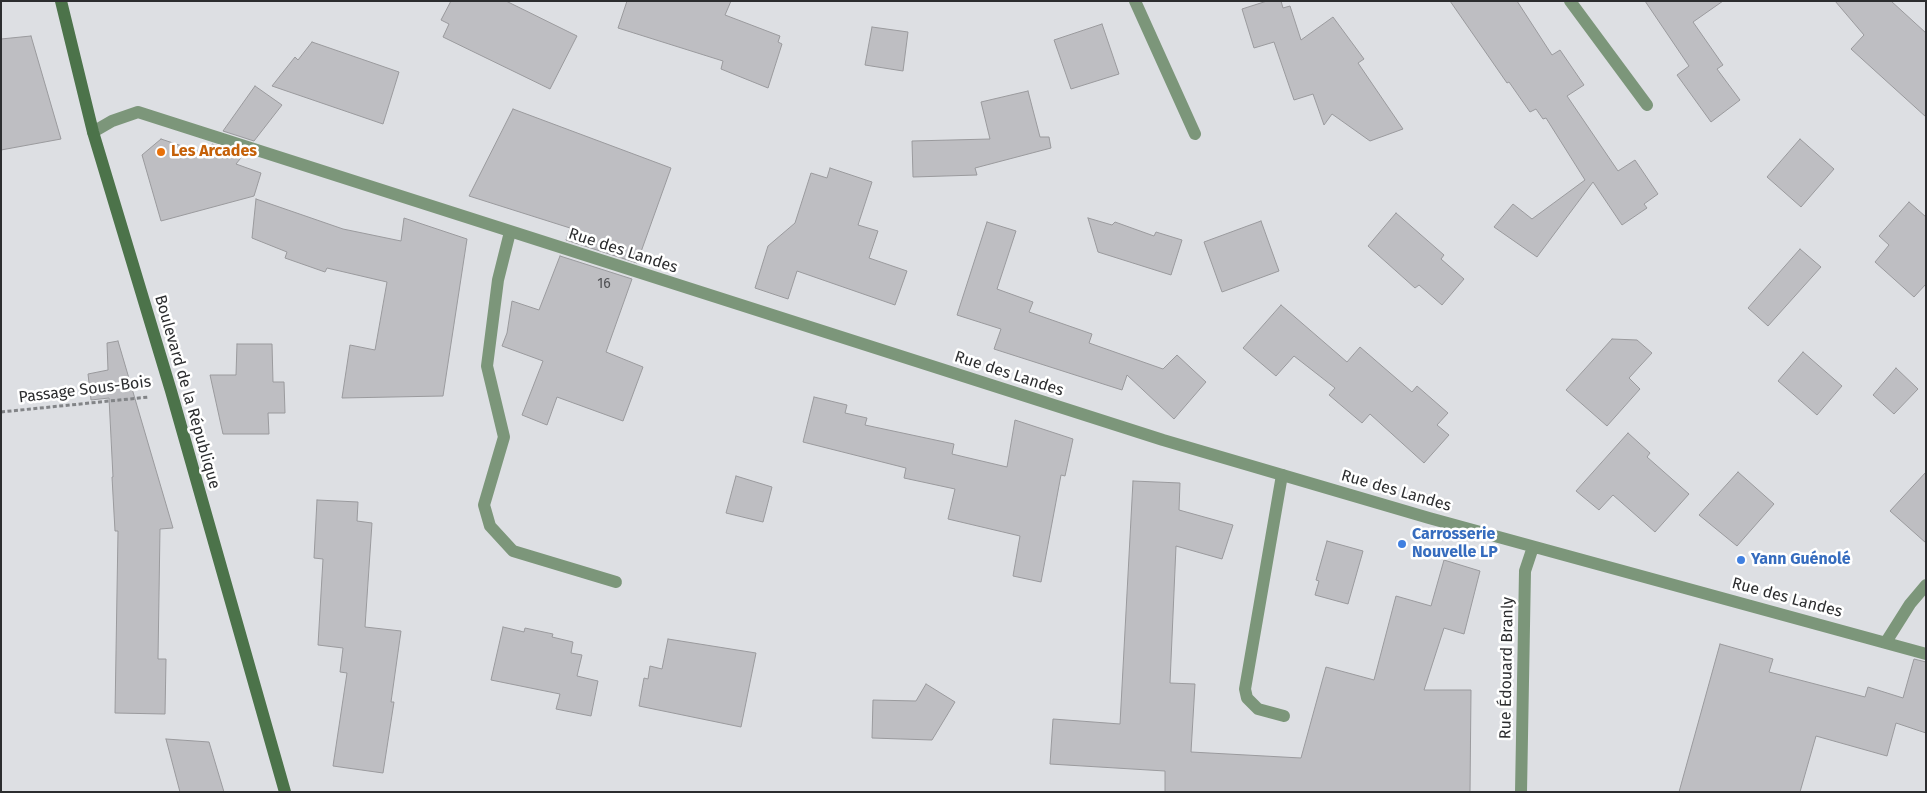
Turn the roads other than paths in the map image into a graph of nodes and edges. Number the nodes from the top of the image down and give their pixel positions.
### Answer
1 (61, 1) edge
2 (1135, 1) edge
3 (1570, 1) edge
4 (1647, 105) dead end
5 (93, 132) junction
6 (1195, 134) dead end
7 (510, 232) junction
8 (1282, 475) junction
9 (1533, 546) junction
10 (616, 582) dead end
11 (1926, 585) edge
12 (1886, 642) junction
13 (1926, 654) edge
14 (1284, 716) dead end
15 (285, 792) edge
16 (1521, 792) edge

1 - 5 street, Boulevard de la République
2 - 6 street
3 - 4 street
5 - 7 street, Rue des Landes
5 - 15 street, Boulevard de la République
7 - 8 street, Rue des Landes
7 - 10 street
8 - 9 street, Rue des Landes
8 - 14 street
9 - 12 street, Rue des Landes
9 - 16 street, Rue Édouard Branly
11 - 12 street
12 - 13 street, Rue des Landes

